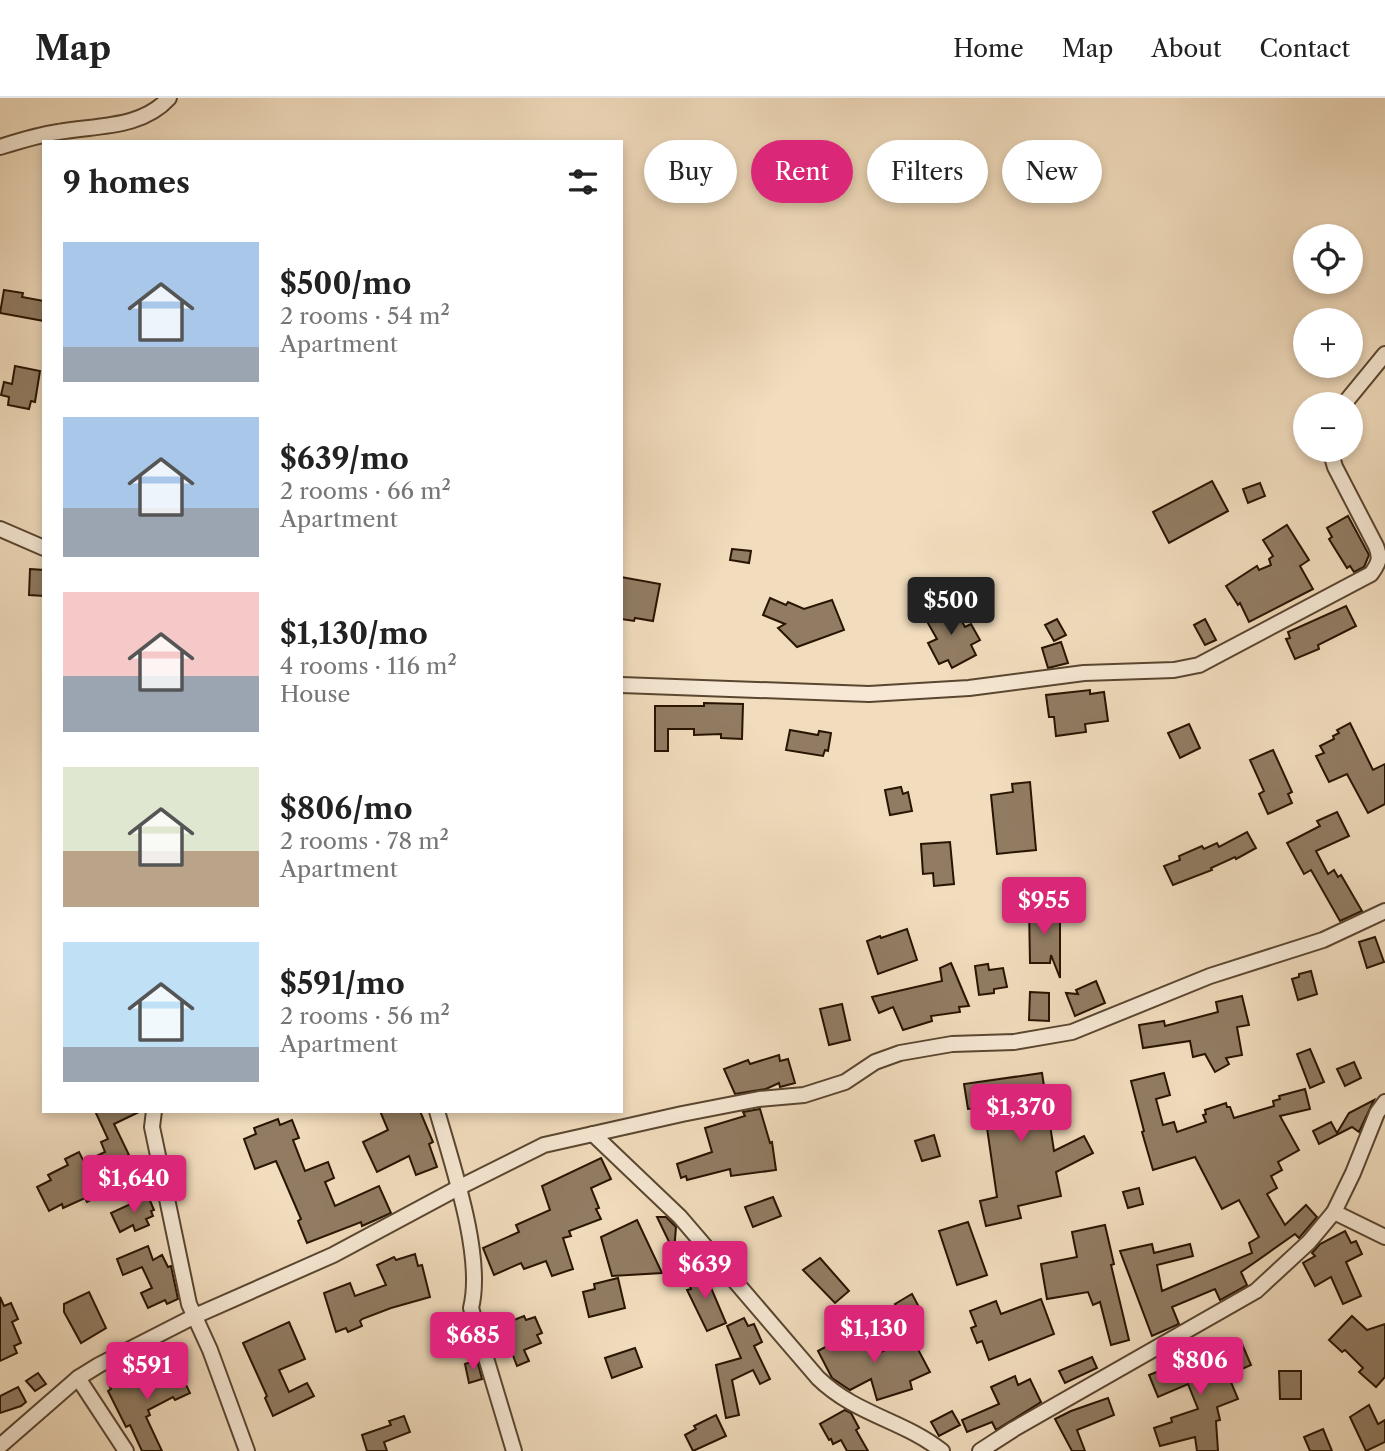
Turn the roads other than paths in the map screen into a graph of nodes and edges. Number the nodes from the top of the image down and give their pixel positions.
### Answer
1 (169, 98) edge
2 (0, 147) edge
3 (1385, 354) edge
4 (1354, 392) edge
5 (1334, 462) edge
6 (0, 529) edge
7 (42, 547) edge
8 (623, 685) edge
9 (1385, 911) edge
10 (1385, 1102) edge
11 (153, 1113) edge
12 (438, 1113) edge
13 (593, 1134) junction
14 (458, 1188) junction
15 (1334, 1212) junction
16 (1385, 1237) edge
17 (195, 1316) junction
18 (78, 1378) junction
19 (0, 1446) edge
20 (126, 1451) edge
21 (247, 1451) edge
22 (514, 1451) edge
23 (942, 1451) edge
24 (980, 1451) edge

1 - 2 street
3 - 4 street
5 - 8 street
6 - 7 street
9 - 13 street
10 - 15 street
11 - 17 street
12 - 14 street
13 - 14 street
13 - 23 street
14 - 17 street
14 - 22 street
15 - 16 street
15 - 24 street
17 - 18 street
17 - 21 street
18 - 19 street
18 - 20 street

